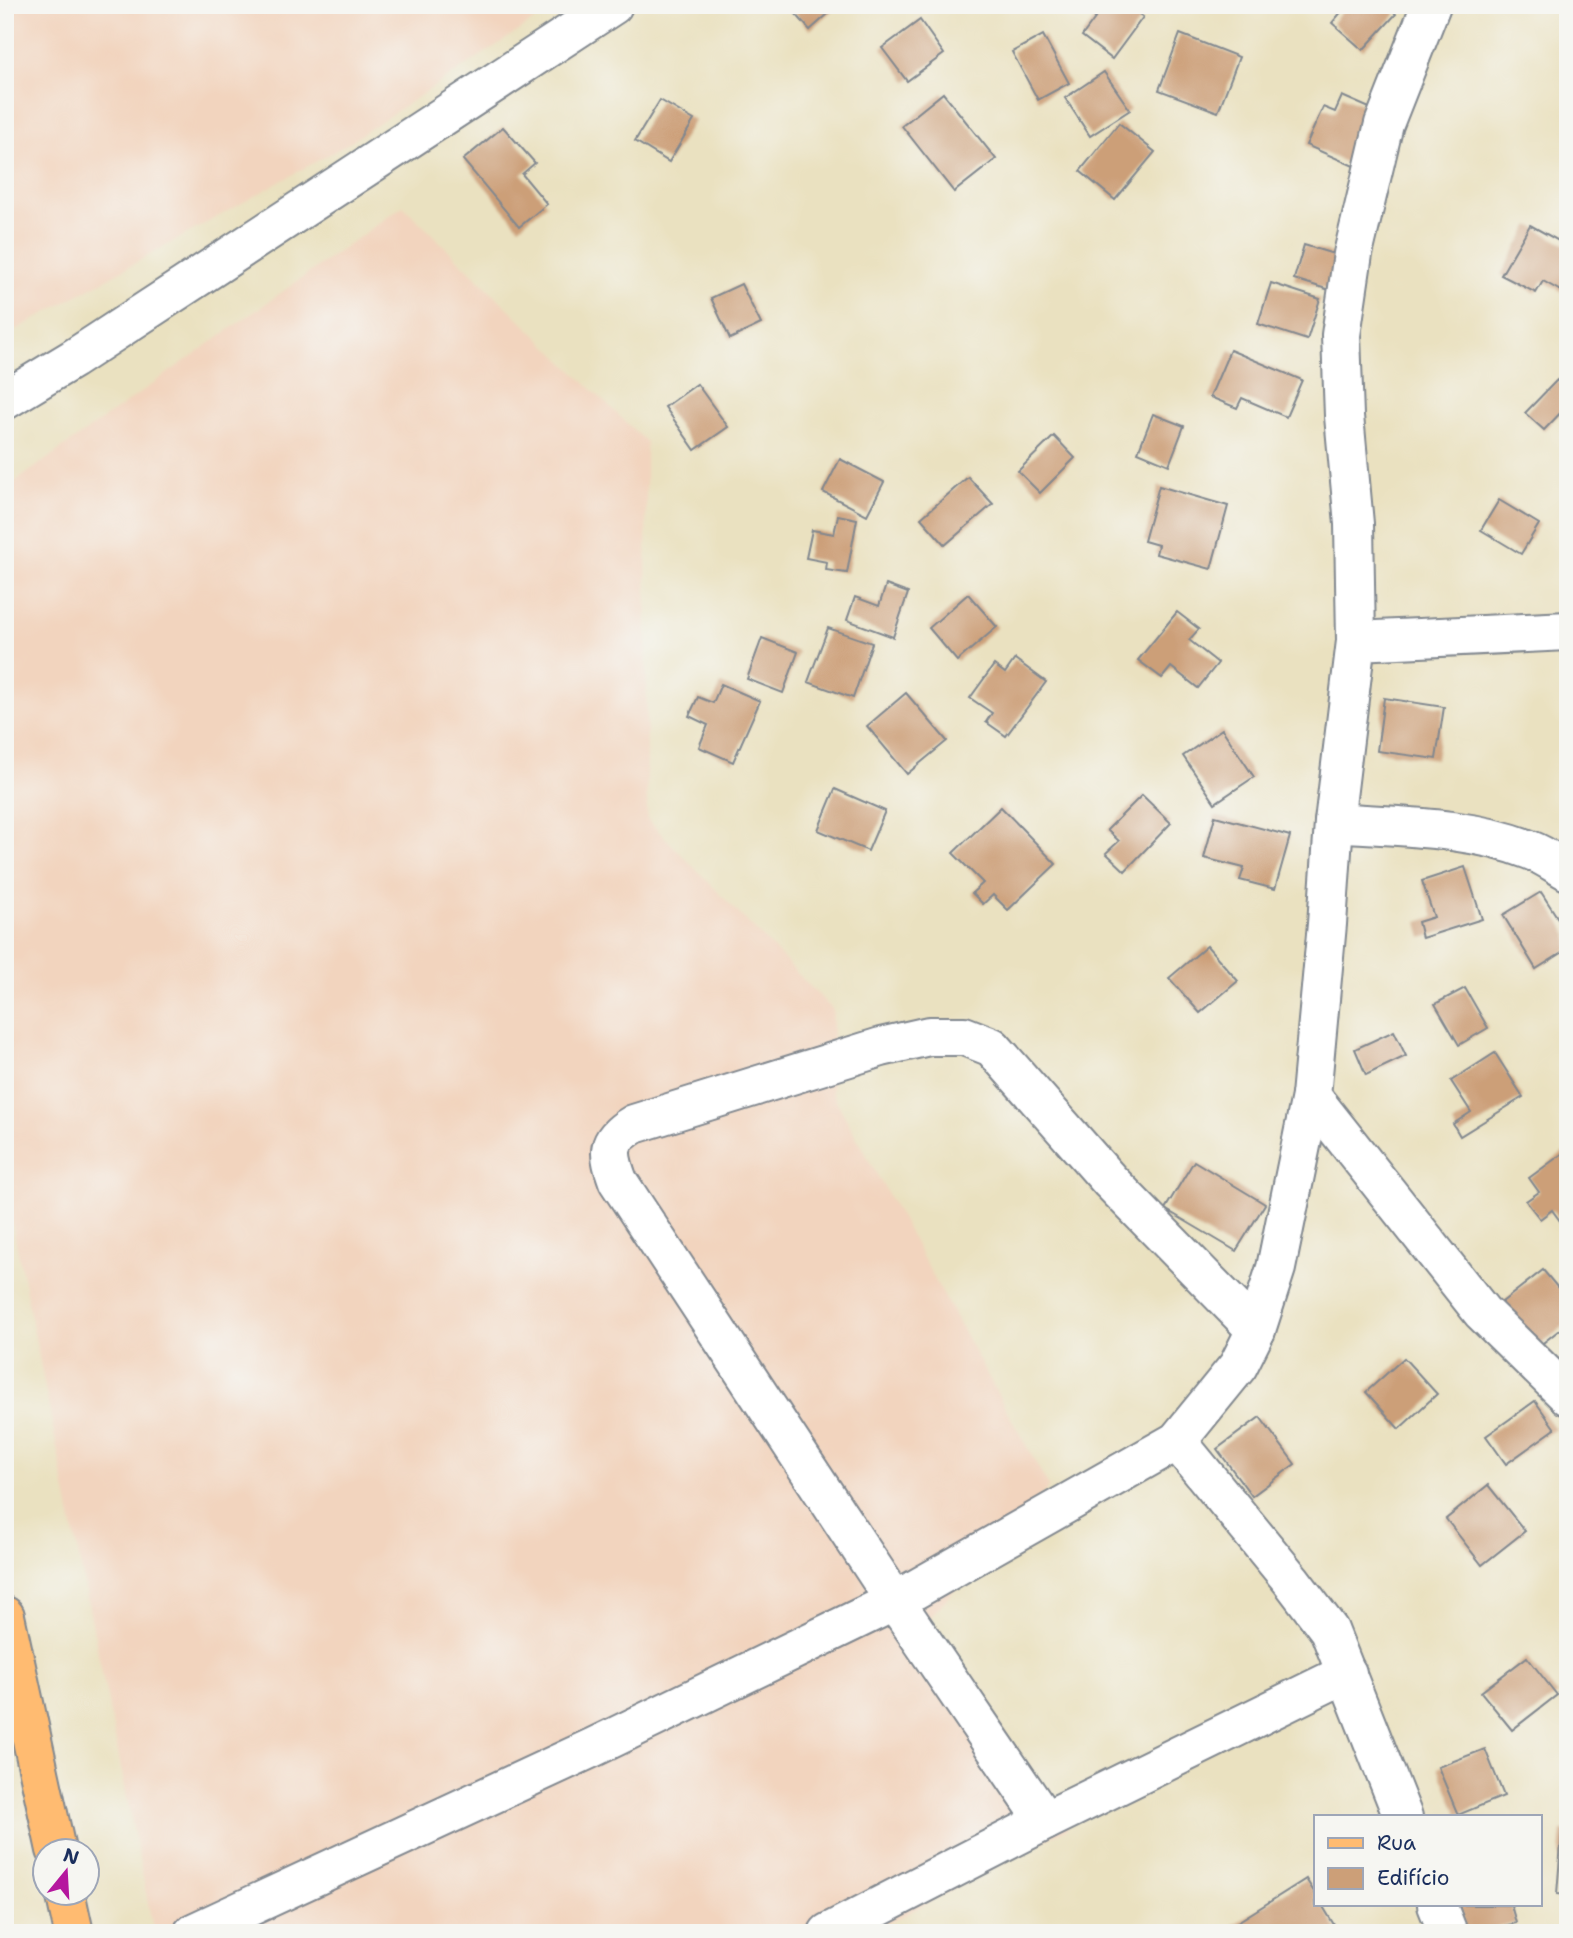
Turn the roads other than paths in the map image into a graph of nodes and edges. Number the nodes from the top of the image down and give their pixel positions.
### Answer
1 (613, 5) edge
2 (1431, 5) edge
3 (5, 400) edge
4 (1568, 631) edge
5 (1356, 641) junction
6 (1334, 822) junction
7 (1568, 872) edge
8 (1311, 1096) junction
9 (1255, 1330) junction
10 (1568, 1396) edge
11 (1177, 1441) junction
12 (895, 1601) junction
13 (5, 1616) edge
14 (1347, 1673) junction
15 (1402, 1815) edge
16 (1045, 1821) junction
17 (53, 1836) edge
18 (68, 1906) edge
19 (1437, 1906) edge
20 (74, 1933) edge
21 (193, 1933) edge
22 (828, 1933) edge
23 (1448, 1933) edge

1 - 3 street
2 - 5 street
4 - 5 street
5 - 6 street
6 - 7 street
6 - 8 street
8 - 9 street
8 - 10 street
9 - 11 street
9 - 12 street
11 - 12 street
11 - 14 street
12 - 16 street
12 - 21 street
13 - 17 main road
14 - 15 street
14 - 16 street
16 - 22 street
18 - 20 main road
19 - 23 street

